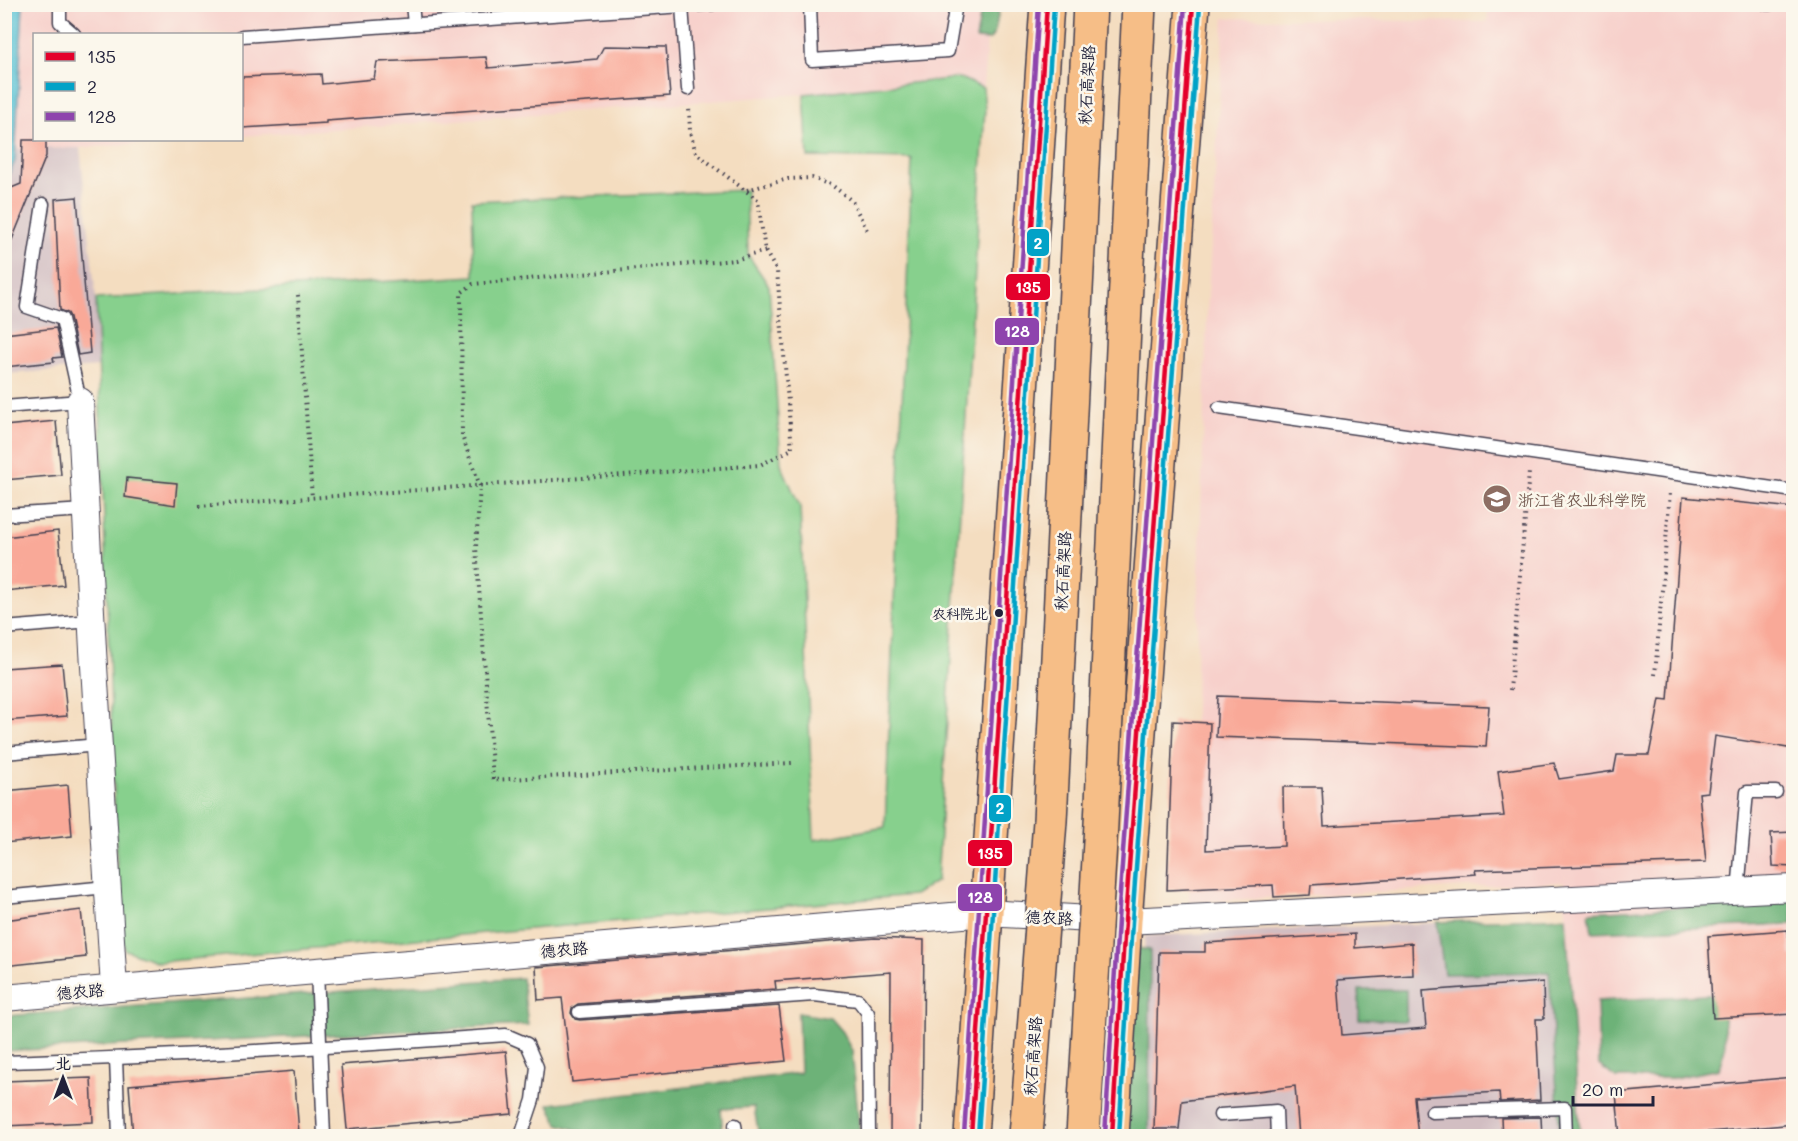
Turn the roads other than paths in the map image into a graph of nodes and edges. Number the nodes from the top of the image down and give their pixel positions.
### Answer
1 (60, 4) edge
2 (412, 4) edge
3 (713, 4) edge
4 (810, 4) edge
5 (956, 4) edge
6 (1047, 4) edge
7 (1090, 4) edge
8 (1139, 4) edge
9 (1192, 4) edge
10 (658, 6) edge
11 (682, 6) junction
12 (414, 24) junction
13 (73, 33) edge
14 (243, 36) edge
15 (688, 88) road end
16 (43, 204) dead end
17 (80, 401) junction
18 (4, 407) edge
19 (1219, 408) dead end
20 (1794, 491) edge
21 (85, 510) junction
22 (4, 515) edge
23 (91, 621) junction
24 (4, 628) edge
25 (99, 745) junction
26 (4, 753) edge
27 (1776, 792) dead end
28 (107, 887) junction
29 (1794, 888) edge
30 (1738, 891) junction
31 (4, 897) edge
32 (986, 913) junction
33 (1125, 921) junction
34 (317, 971) junction
35 (114, 988) junction
36 (4, 998) edge
37 (579, 1012) dead end
38 (320, 1048) junction
39 (116, 1059) junction
40 (4, 1062) edge
41 (1432, 1112) dead end
42 (1220, 1114) dead end
43 (119, 1137) edge
44 (324, 1137) edge
45 (521, 1137) edge
46 (869, 1137) edge
47 (971, 1137) edge
48 (1026, 1137) edge
49 (1083, 1137) edge
50 (1112, 1137) edge
51 (1277, 1137) edge
52 (1566, 1137) edge

1 - 13 lane
2 - 12 lane
3 - 11 lane
4 - 5 lane
6 - 32 main road
7 - 48 main road, 秋石高架路, bridge
8 - 49 main road, bridge
9 - 33 main road
10 - 11 lane
10 - 12 lane
11 - 15 lane
12 - 14 lane
16 - 17 lane
17 - 18 lane
17 - 21 street
19 - 20 lane
21 - 22 lane
21 - 23 street
23 - 24 lane
23 - 25 street
25 - 26 lane
25 - 28 street
27 - 30 lane
28 - 31 lane
28 - 35 street
29 - 30 street, 德农路
30 - 33 street, 德农路
32 - 33 street, 德农路
32 - 34 street, 德农路
32 - 47 main road
33 - 50 main road
34 - 35 street, 德农路
34 - 38 lane
35 - 36 street, 德农路
37 - 46 lane
38 - 39 lane
38 - 44 lane
38 - 45 lane
39 - 40 lane
39 - 43 lane
41 - 52 lane
42 - 51 lane

